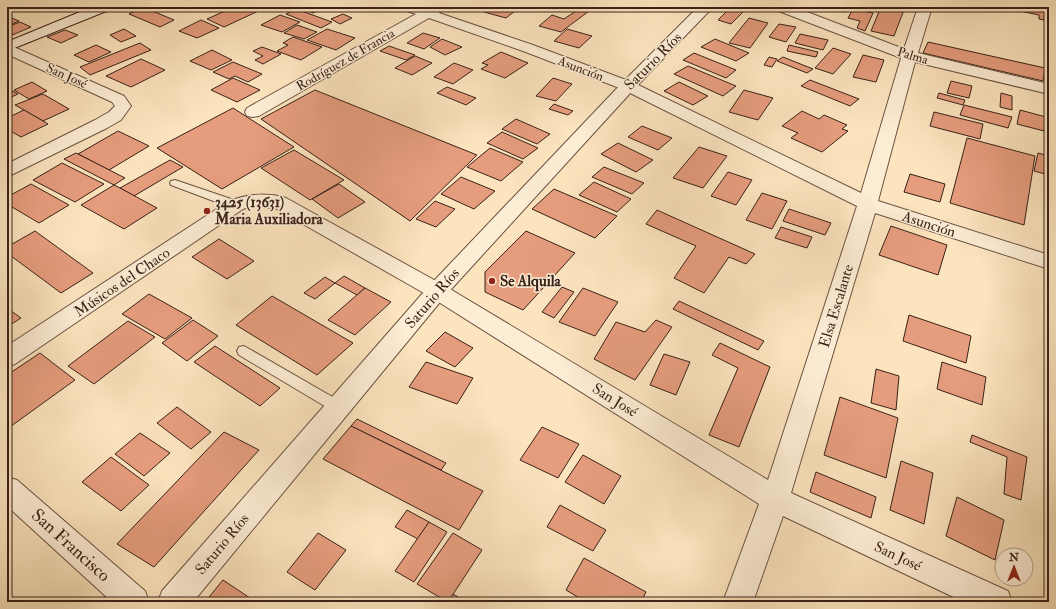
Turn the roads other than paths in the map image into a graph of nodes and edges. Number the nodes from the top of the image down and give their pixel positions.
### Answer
1 (104, 7) edge
2 (409, 7) edge
3 (706, 7) edge
4 (781, 7) edge
5 (925, 7) edge
6 (433, 10) edge
7 (7, 48) edge
8 (910, 56) junction
9 (628, 86) junction
10 (1049, 89) edge
11 (253, 112) dead end
12 (7, 171) edge
13 (175, 183) dead end
14 (870, 198) junction
15 (236, 204) junction
16 (1049, 246) edge
17 (1049, 262) edge
18 (437, 291) junction
19 (244, 351) dead end
20 (7, 358) edge
21 (338, 407) junction
22 (7, 489) edge
23 (775, 499) junction
24 (134, 602) edge
25 (173, 602) edge
26 (738, 602) edge
27 (997, 602) edge

1 - 7 street
2 - 6 street, Asunción
3 - 9 street, Saturio Ríos
4 - 8 street, Palma
5 - 8 street, Elsa Escalante
6 - 9 street, Asunción
6 - 11 street, Rodríguez de Francia
7 - 12 street, San José
8 - 10 street, Palma
8 - 14 street, Elsa Escalante
9 - 14 street, Asunción
9 - 18 street, Saturio Ríos
13 - 15 lane
14 - 16 street, Asunción
14 - 17 street, Asunción
14 - 23 street, Elsa Escalante
15 - 18 street, San José
15 - 20 street, Músicos del Chaco
18 - 21 street, Saturio Ríos
18 - 23 street, San José
19 - 21 lane
21 - 25 street, Saturio Ríos
22 - 24 street, San Francisco
23 - 26 street, Elsa Escalante
23 - 27 street, San José

